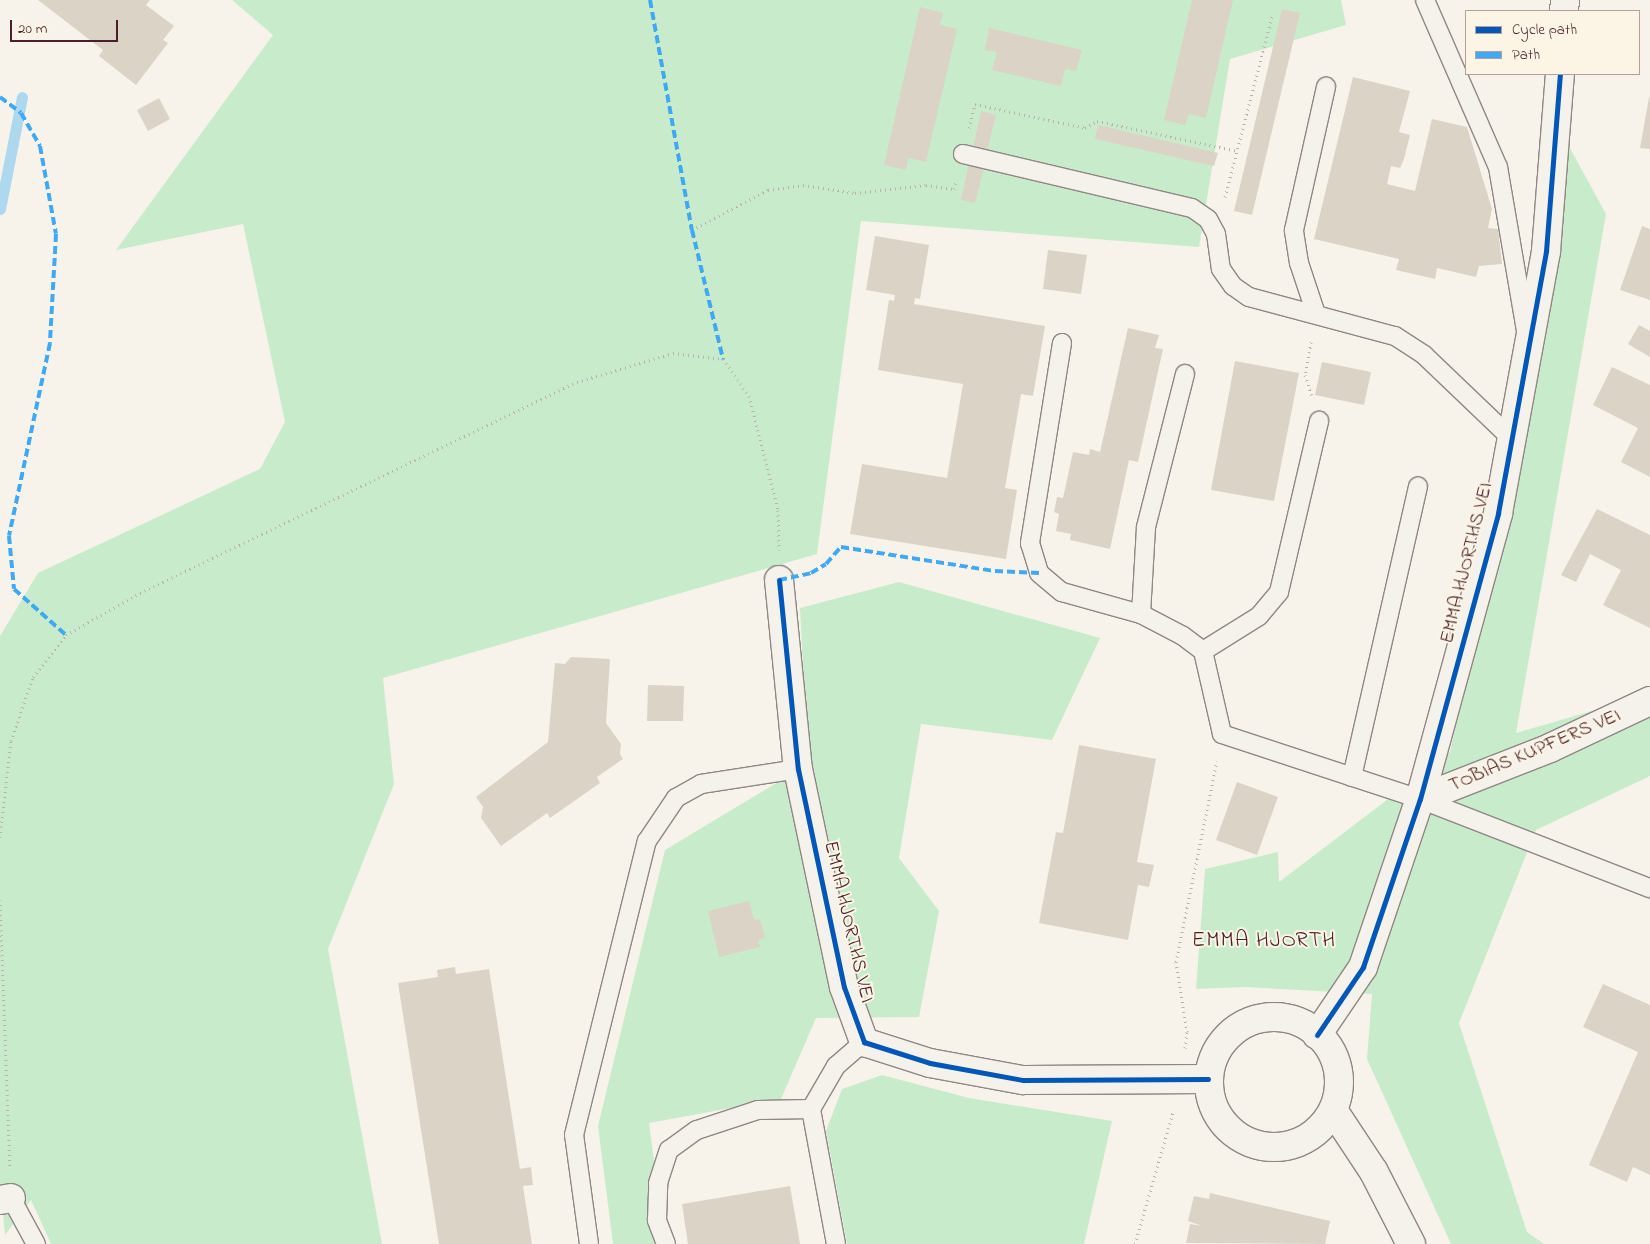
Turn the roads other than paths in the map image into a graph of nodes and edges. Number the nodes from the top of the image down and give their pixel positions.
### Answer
1 (1425, 0) edge
2 (1560, 75) edge
3 (1326, 87) dead end
4 (963, 154) dead end
5 (1316, 314) junction
6 (1062, 343) dead end
7 (1529, 349) junction
8 (1185, 374) dead end
9 (1319, 421) road end
10 (1512, 439) junction
11 (1418, 486) dead end
12 (779, 580) road end
13 (1141, 614) junction
14 (1203, 651) junction
15 (1650, 701) edge
16 (798, 769) junction
17 (1352, 777) junction
18 (1420, 799) junction
19 (1650, 888) edge
20 (1317, 1035) junction
21 (864, 1042) junction
22 (1195, 1080) junction
23 (810, 1109) junction
24 (1333, 1110) junction
25 (6, 1199) edge
26 (36, 1244) edge
27 (589, 1244) edge
28 (666, 1244) edge
29 (836, 1244) edge
30 (1411, 1244) edge

1 - 7 lane
2 - 7 street, EMMA HJORTHS VEI
3 - 5 lane
4 - 5 lane
5 - 10 lane
6 - 13 lane
7 - 10 street, EMMA HJORTHS VEI
8 - 13 lane
9 - 14 lane
10 - 18 street, EMMA HJORTHS VEI
11 - 17 lane
12 - 16 street, EMMA HJORTHS VEI
13 - 14 lane
14 - 17 lane
15 - 18 street, TOBIAS KUPFERS VEI
16 - 21 street, EMMA HJORTHS VEI
16 - 27 lane
17 - 18 lane
18 - 19 lane
18 - 20 street, EMMA HJORTHS VEI
20 - 22 street
20 - 24 street
21 - 22 street
21 - 23 lane
22 - 24 street
23 - 28 lane
23 - 29 lane
24 - 30 street
25 - 26 lane

